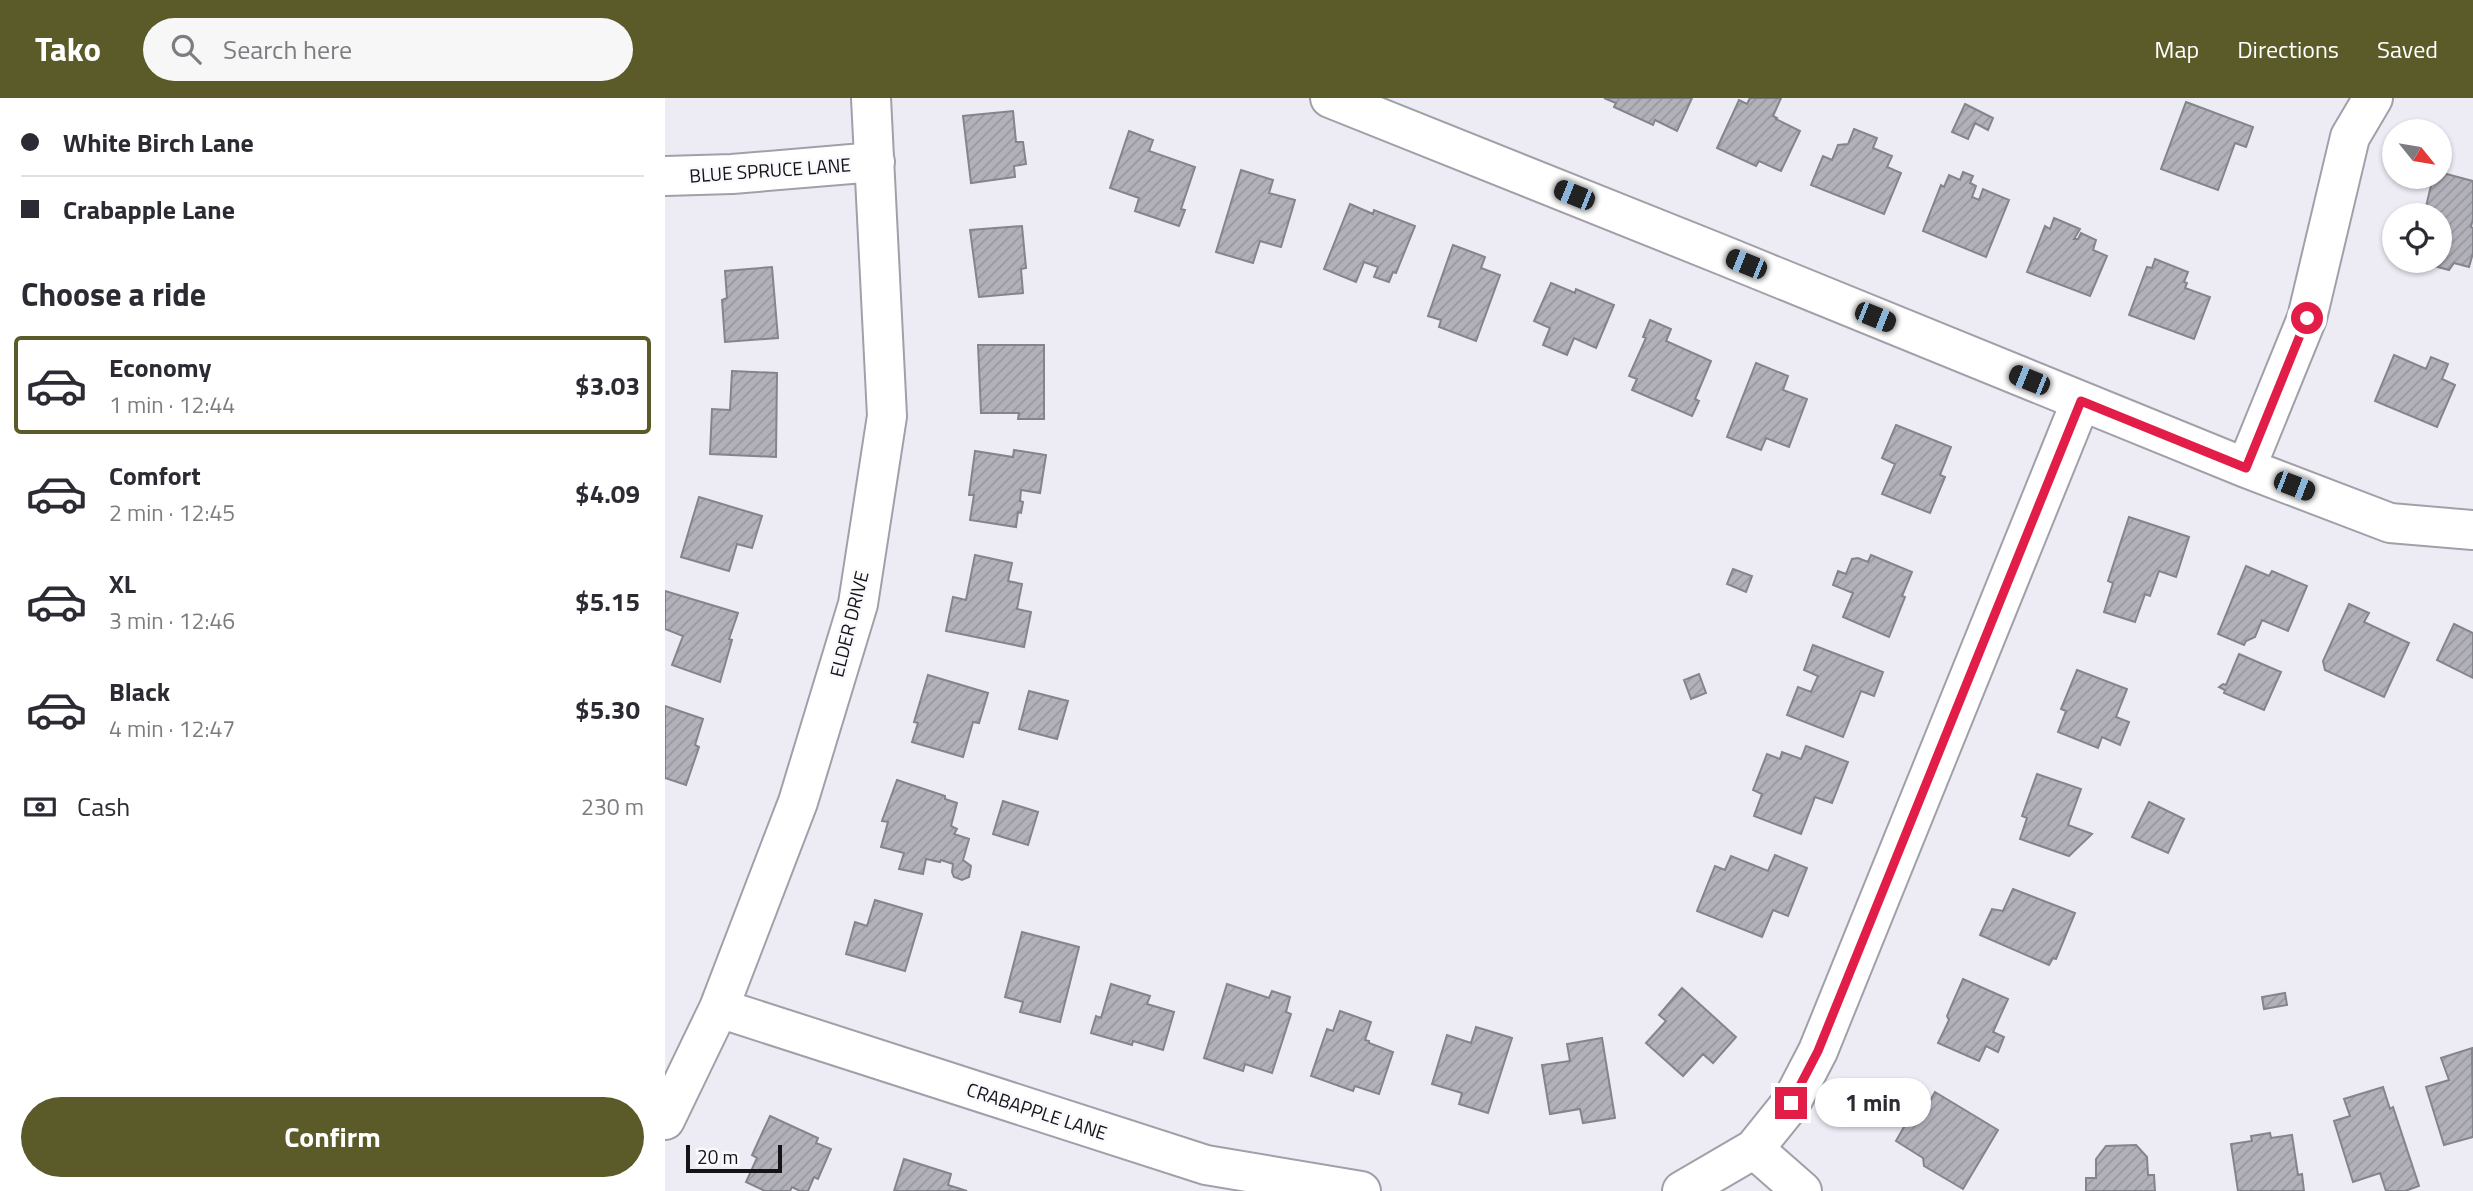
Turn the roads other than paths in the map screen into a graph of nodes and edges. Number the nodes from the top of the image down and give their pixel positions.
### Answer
1 (871, 98) edge
2 (1330, 98) edge
3 (2373, 98) edge
4 (875, 162) junction
5 (665, 176) edge
6 (2081, 401) junction
7 (2246, 468) junction
8 (2473, 530) edge
9 (719, 1008) junction
10 (665, 1120) edge
11 (1754, 1149) junction
12 (1361, 1191) edge
13 (1682, 1191) edge
14 (1802, 1191) edge

1 - 4 street, ELDER DRIVE
2 - 6 street
3 - 7 street
4 - 5 street, BLUE SPRUCE LANE
4 - 9 street, ELDER DRIVE
6 - 7 street
6 - 11 street
7 - 8 street
9 - 10 street, ELDER DRIVE
9 - 12 street, CRABAPPLE LANE
11 - 13 street
11 - 14 street

